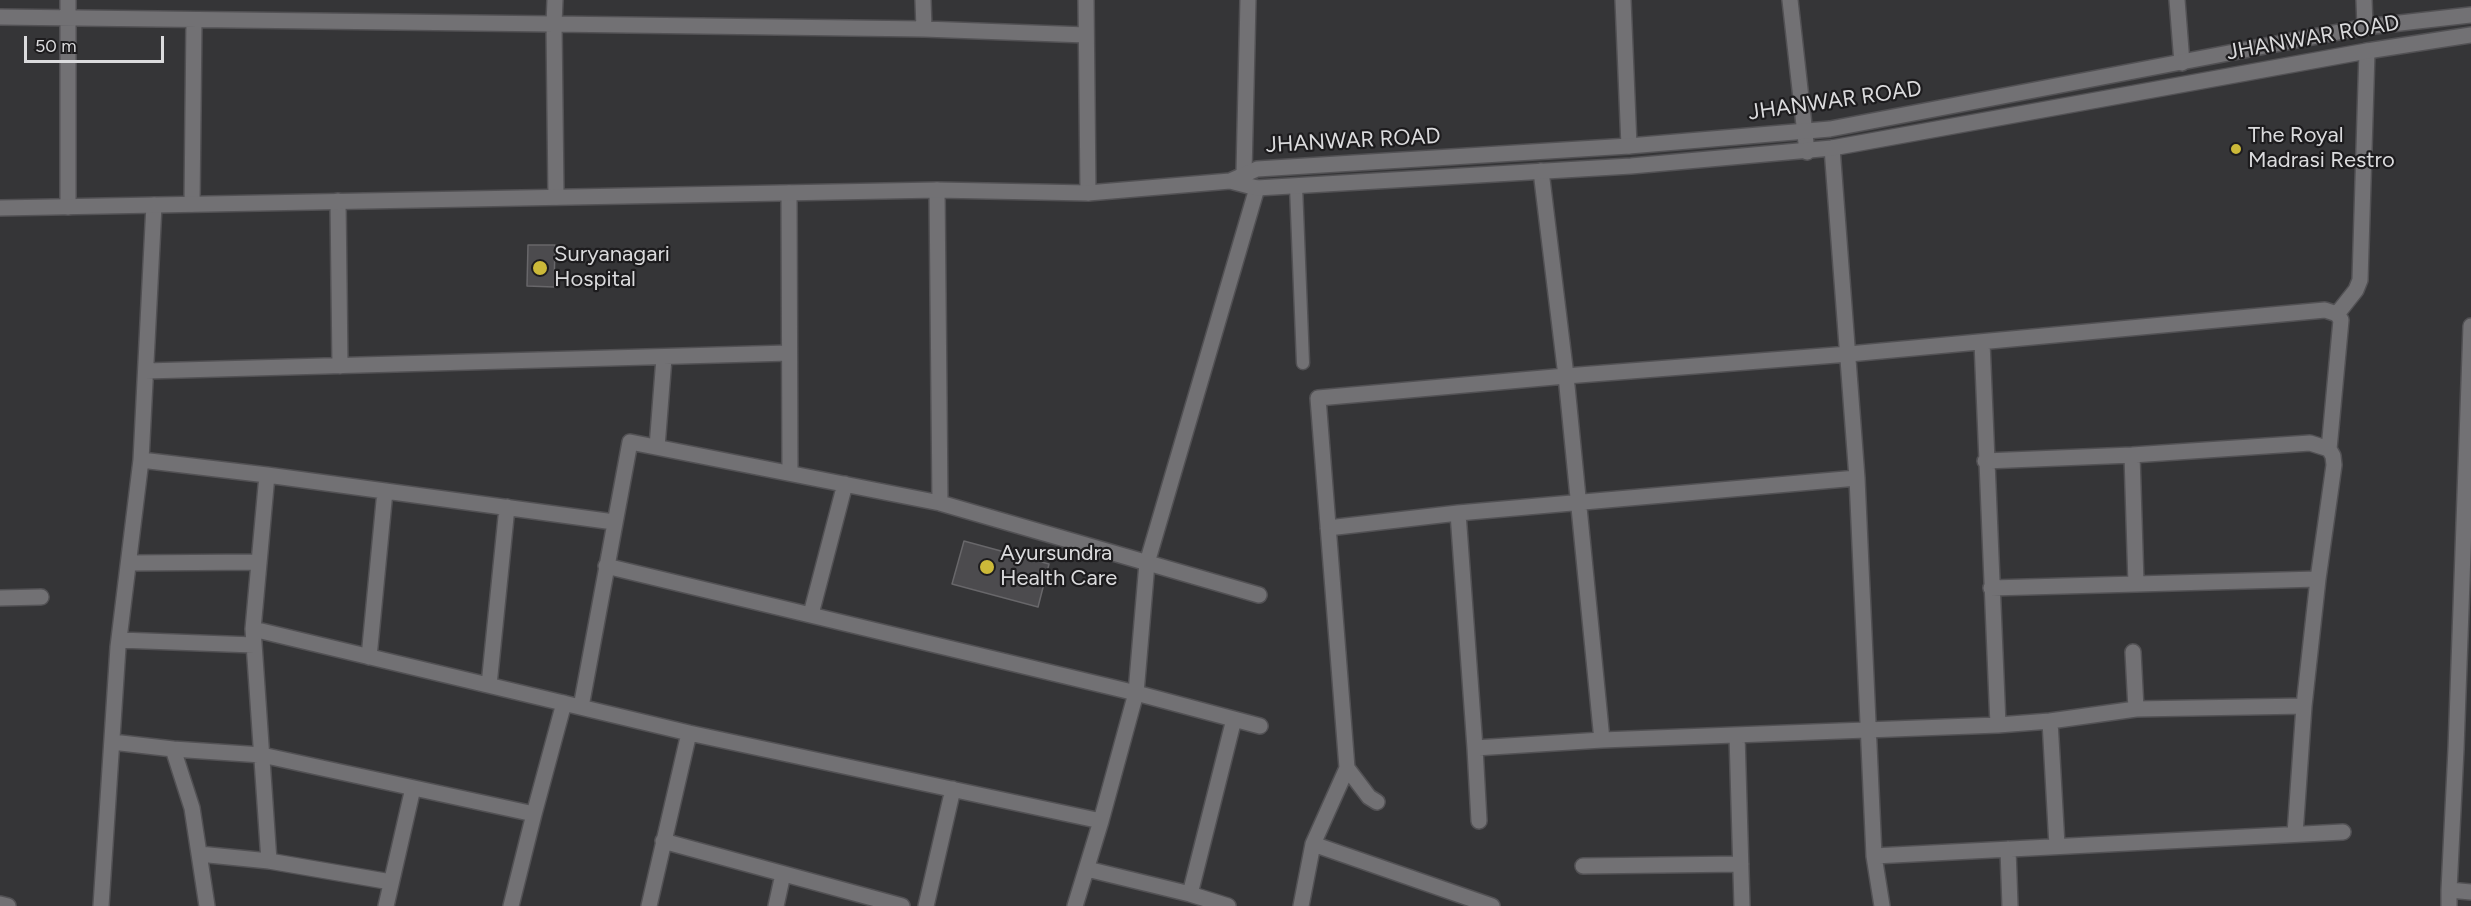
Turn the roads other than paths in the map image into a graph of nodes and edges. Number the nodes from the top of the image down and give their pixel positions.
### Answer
1 (68, 0) edge
2 (555, 0) edge
3 (923, 0) edge
4 (1086, 0) edge
5 (1248, 0) edge
6 (1623, 0) edge
7 (1790, 0) edge
8 (2177, 0) edge
9 (2364, 0) edge
10 (2471, 15) edge
11 (0, 17) edge
12 (68, 19) junction
13 (194, 20) junction
14 (554, 24) junction
15 (2365, 27) junction
16 (924, 28) junction
17 (1086, 35) junction
18 (2471, 35) edge
19 (2367, 51) junction
20 (2182, 63) junction
21 (1804, 131) junction
22 (1629, 146) junction
23 (1832, 148) junction
24 (1807, 152) junction
25 (1541, 171) junction
26 (1244, 173) junction
27 (1230, 181) junction
28 (1296, 186) junction
29 (1257, 188) junction
30 (937, 190) junction
31 (789, 193) junction
32 (1088, 193) junction
33 (556, 197) junction
34 (338, 201) junction
35 (192, 204) junction
36 (154, 205) junction
37 (68, 207) junction
38 (0, 208) edge
39 (2337, 314) junction
40 (2471, 326) edge
41 (1982, 342) junction
42 (789, 353) junction
43 (1849, 354) junction
44 (664, 358) junction
45 (1303, 363) dead end
46 (340, 366) junction
47 (146, 371) junction
48 (1566, 376) junction
49 (657, 447) junction
50 (2329, 449) junction
51 (2132, 455) junction
52 (141, 460) junction
53 (1985, 461) junction
54 (790, 473) junction
55 (267, 475) junction
56 (1857, 478) junction
57 (845, 484) junction
58 (385, 491) junction
59 (940, 503) junction
60 (1579, 504) junction
61 (507, 507) junction
62 (1458, 513) junction
63 (614, 522) junction
64 (1328, 528) junction
65 (259, 562) junction
66 (129, 563) junction
67 (1147, 563) junction
68 (606, 566) junction
69 (2318, 579) junction
70 (2136, 584) junction
71 (1992, 588) junction
72 (1259, 595) dead end
73 (41, 597) dead end
74 (0, 598) edge
75 (811, 614) junction
76 (2466, 617) edge
77 (253, 637) junction
78 (119, 640) junction
79 (2133, 652) dead end
80 (369, 657) junction
81 (489, 685) junction
82 (1136, 693) junction
83 (564, 703) junction
84 (2304, 706) junction
85 (581, 707) junction
86 (2136, 710) junction
87 (1234, 719) junction
88 (2050, 721) junction
89 (1998, 725) junction
90 (1260, 726) dead end
91 (1867, 730) junction
92 (689, 732) junction
93 (1737, 735) junction
94 (1602, 740) junction
95 (112, 742) junction
96 (1475, 748) junction
97 (173, 749) junction
98 (2464, 750) edge
99 (262, 755) junction
100 (1347, 768) junction
101 (413, 788) junction
102 (953, 789) junction
103 (1377, 802) dead end
104 (534, 814) junction
105 (1101, 821) junction
106 (1479, 821) dead end
107 (2343, 832) dead end
108 (2295, 834) junction
109 (663, 841) junction
110 (1313, 844) junction
111 (2057, 846) junction
112 (2008, 849) junction
113 (200, 854) junction
114 (1874, 856) junction
115 (269, 861) junction
116 (1741, 864) junction
117 (1583, 866) dead end
118 (1087, 869) junction
119 (783, 874) junction
120 (391, 882) junction
121 (2471, 892) edge
122 (1190, 894) junction
123 (2449, 898) edge
124 (1209, 903) edge
125 (0, 904) edge
126 (8, 906) edge
127 (101, 906) edge
128 (207, 906) edge
129 (386, 906) edge
130 (511, 906) edge
131 (649, 906) edge
132 (776, 906) edge
133 (902, 906) edge
134 (926, 906) edge
135 (1075, 906) edge
136 (1228, 906) edge
137 (1301, 906) edge
138 (1492, 906) edge
139 (1742, 906) edge
140 (1882, 906) edge
141 (2010, 906) edge

1 - 12 street
2 - 14 street
3 - 16 street
4 - 17 street
5 - 26 street
6 - 22 street
7 - 21 street
8 - 20 street
9 - 15 street
10 - 15 street, JHANWAR ROAD
11 - 12 street
12 - 13 street
12 - 37 street
13 - 14 street
13 - 35 street
14 - 16 street
14 - 33 street
15 - 20 street, JHANWAR ROAD
16 - 17 street
17 - 32 street
18 - 19 street, JHANWAR ROAD
19 - 23 street, JHANWAR ROAD
19 - 39 street
20 - 21 street, JHANWAR ROAD
21 - 22 street, JHANWAR ROAD
21 - 24 street
22 - 26 street, JHANWAR ROAD
23 - 24 street, JHANWAR ROAD
23 - 43 street
24 - 25 street, JHANWAR ROAD
25 - 28 street, JHANWAR ROAD
25 - 48 street
26 - 27 street, JHANWAR ROAD
27 - 29 street, JHANWAR ROAD
27 - 32 street
28 - 29 street, JHANWAR ROAD
28 - 45 lane
29 - 67 street
30 - 31 street
30 - 32 street
30 - 59 street
31 - 33 street
31 - 42 street
33 - 34 street
34 - 35 street
34 - 46 street
35 - 36 street
36 - 37 street
36 - 47 street
37 - 38 street
39 - 41 street
39 - 50 street
40 - 76 street
41 - 43 street
41 - 53 street
42 - 44 street
42 - 54 street
43 - 48 street
43 - 56 street
44 - 46 street
44 - 49 street
46 - 47 street
47 - 52 street
48 - 60 street
48 - 64 street
49 - 54 street
49 - 63 street
50 - 51 street
50 - 69 street
51 - 53 street
51 - 70 street
52 - 55 street
52 - 66 street
53 - 71 street
54 - 57 street
55 - 58 street
55 - 65 street
56 - 60 street
56 - 91 street
57 - 59 street
57 - 75 street
58 - 61 street
58 - 80 street
59 - 67 street
60 - 62 street
60 - 94 street
61 - 63 street
61 - 81 street
62 - 64 street
62 - 96 street
63 - 68 street
64 - 100 street
65 - 66 street
65 - 77 street
66 - 78 street
67 - 72 street
67 - 82 street
68 - 75 street
68 - 85 street
69 - 70 street
69 - 84 street
70 - 71 street
71 - 89 street
73 - 74 street
75 - 82 street
76 - 98 street
77 - 78 street
77 - 80 street
77 - 99 street
78 - 95 street
79 - 86 street
80 - 81 street
81 - 83 street
82 - 87 street
82 - 105 street
83 - 85 street
83 - 104 street
84 - 86 street
84 - 108 street
85 - 92 street
86 - 88 street
87 - 90 street
87 - 122 street
88 - 89 street
88 - 111 street
89 - 91 street
91 - 93 street
91 - 114 street
92 - 102 street
92 - 109 street
93 - 94 street
93 - 116 street
94 - 96 street
95 - 97 street
95 - 127 street
96 - 106 street
97 - 99 street
97 - 113 street
98 - 123 street
99 - 101 street
99 - 115 street
100 - 103 street
100 - 110 street
101 - 104 street
101 - 120 street
102 - 105 street
102 - 134 street
104 - 130 street
105 - 118 street
107 - 108 street
108 - 111 street
109 - 119 street
109 - 131 street
110 - 137 street
110 - 138 street
111 - 112 street
112 - 114 street
112 - 141 street
113 - 115 street
113 - 128 street
114 - 140 street
115 - 120 street
116 - 117 street
116 - 139 street
118 - 122 street
118 - 135 street
119 - 132 street
119 - 133 street
120 - 129 street
121 - 123 street
122 - 124 street
124 - 136 street
125 - 126 street

